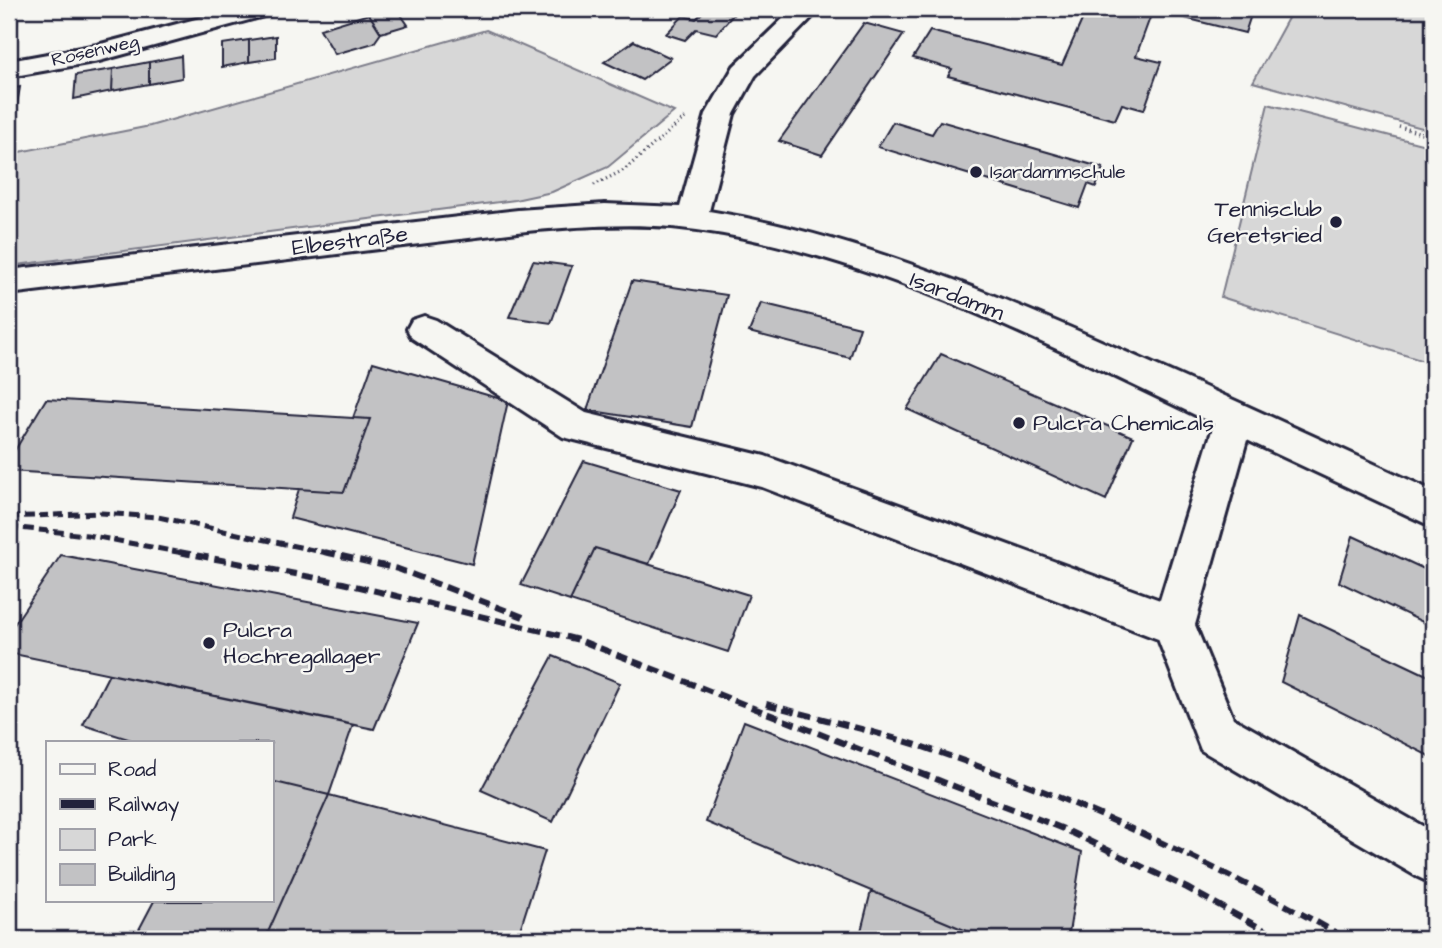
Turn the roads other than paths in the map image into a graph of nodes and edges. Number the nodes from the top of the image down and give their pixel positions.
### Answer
1 (262, 9) edge
2 (807, 9) edge
3 (9, 69) edge
4 (692, 218) junction
5 (9, 282) edge
6 (424, 329) dead end
7 (1235, 417) junction
8 (1433, 510) edge
9 (1174, 625) junction
10 (1433, 859) edge

1 - 3 street, Rosenweg
2 - 4 street
4 - 5 street, Elbestraße
4 - 7 street, Isardamm
6 - 9 street
7 - 8 street, Isardamm
7 - 9 street
9 - 10 street

